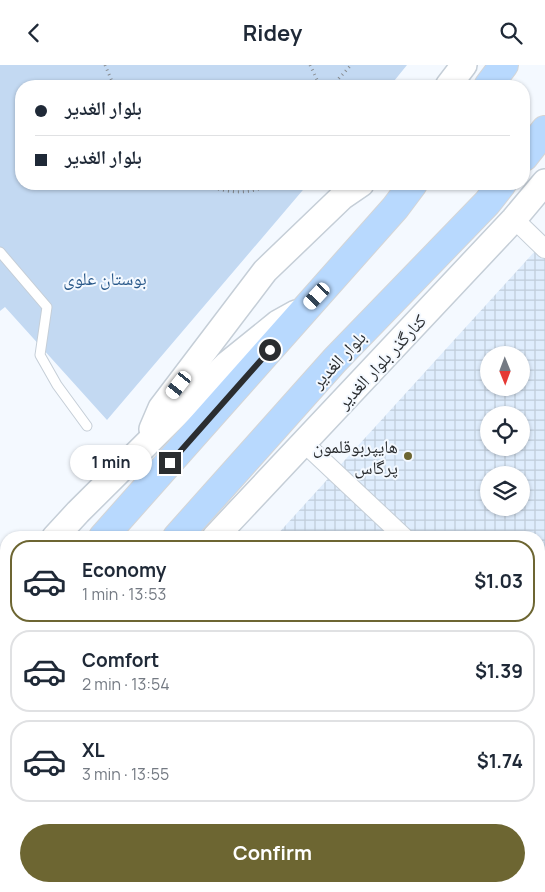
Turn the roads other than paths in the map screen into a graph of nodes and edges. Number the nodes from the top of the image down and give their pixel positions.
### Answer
1 (464, 65) edge
2 (504, 65) edge
3 (453, 80) edge
4 (493, 80) edge
5 (545, 130) edge
6 (530, 149) edge
7 (545, 182) edge
8 (352, 190) edge
9 (408, 190) edge
10 (497, 190) edge
11 (514, 219) junction
12 (545, 249) edge
13 (0, 252) edge
14 (307, 307) junction
15 (87, 426) dead end
16 (148, 443) junction
17 (304, 443) junction
18 (61, 531) edge
19 (108, 531) edge
20 (182, 531) edge
21 (221, 531) edge
22 (398, 531) edge

1 - 3 main road
2 - 4 main road
5 - 6 main road
7 - 11 main road, کنارگذر بلوار الغدیر
8 - 16 main road
9 - 14 main road
10 - 20 main road, بلوار الغدیر
11 - 12 street
11 - 17 main road, کنارگذر بلوار الغدیر
13 - 15 lane
14 - 16 main road
14 - 19 main road
16 - 18 main road
17 - 21 main road, کنارگذر بلوار الغدیر
17 - 22 street

